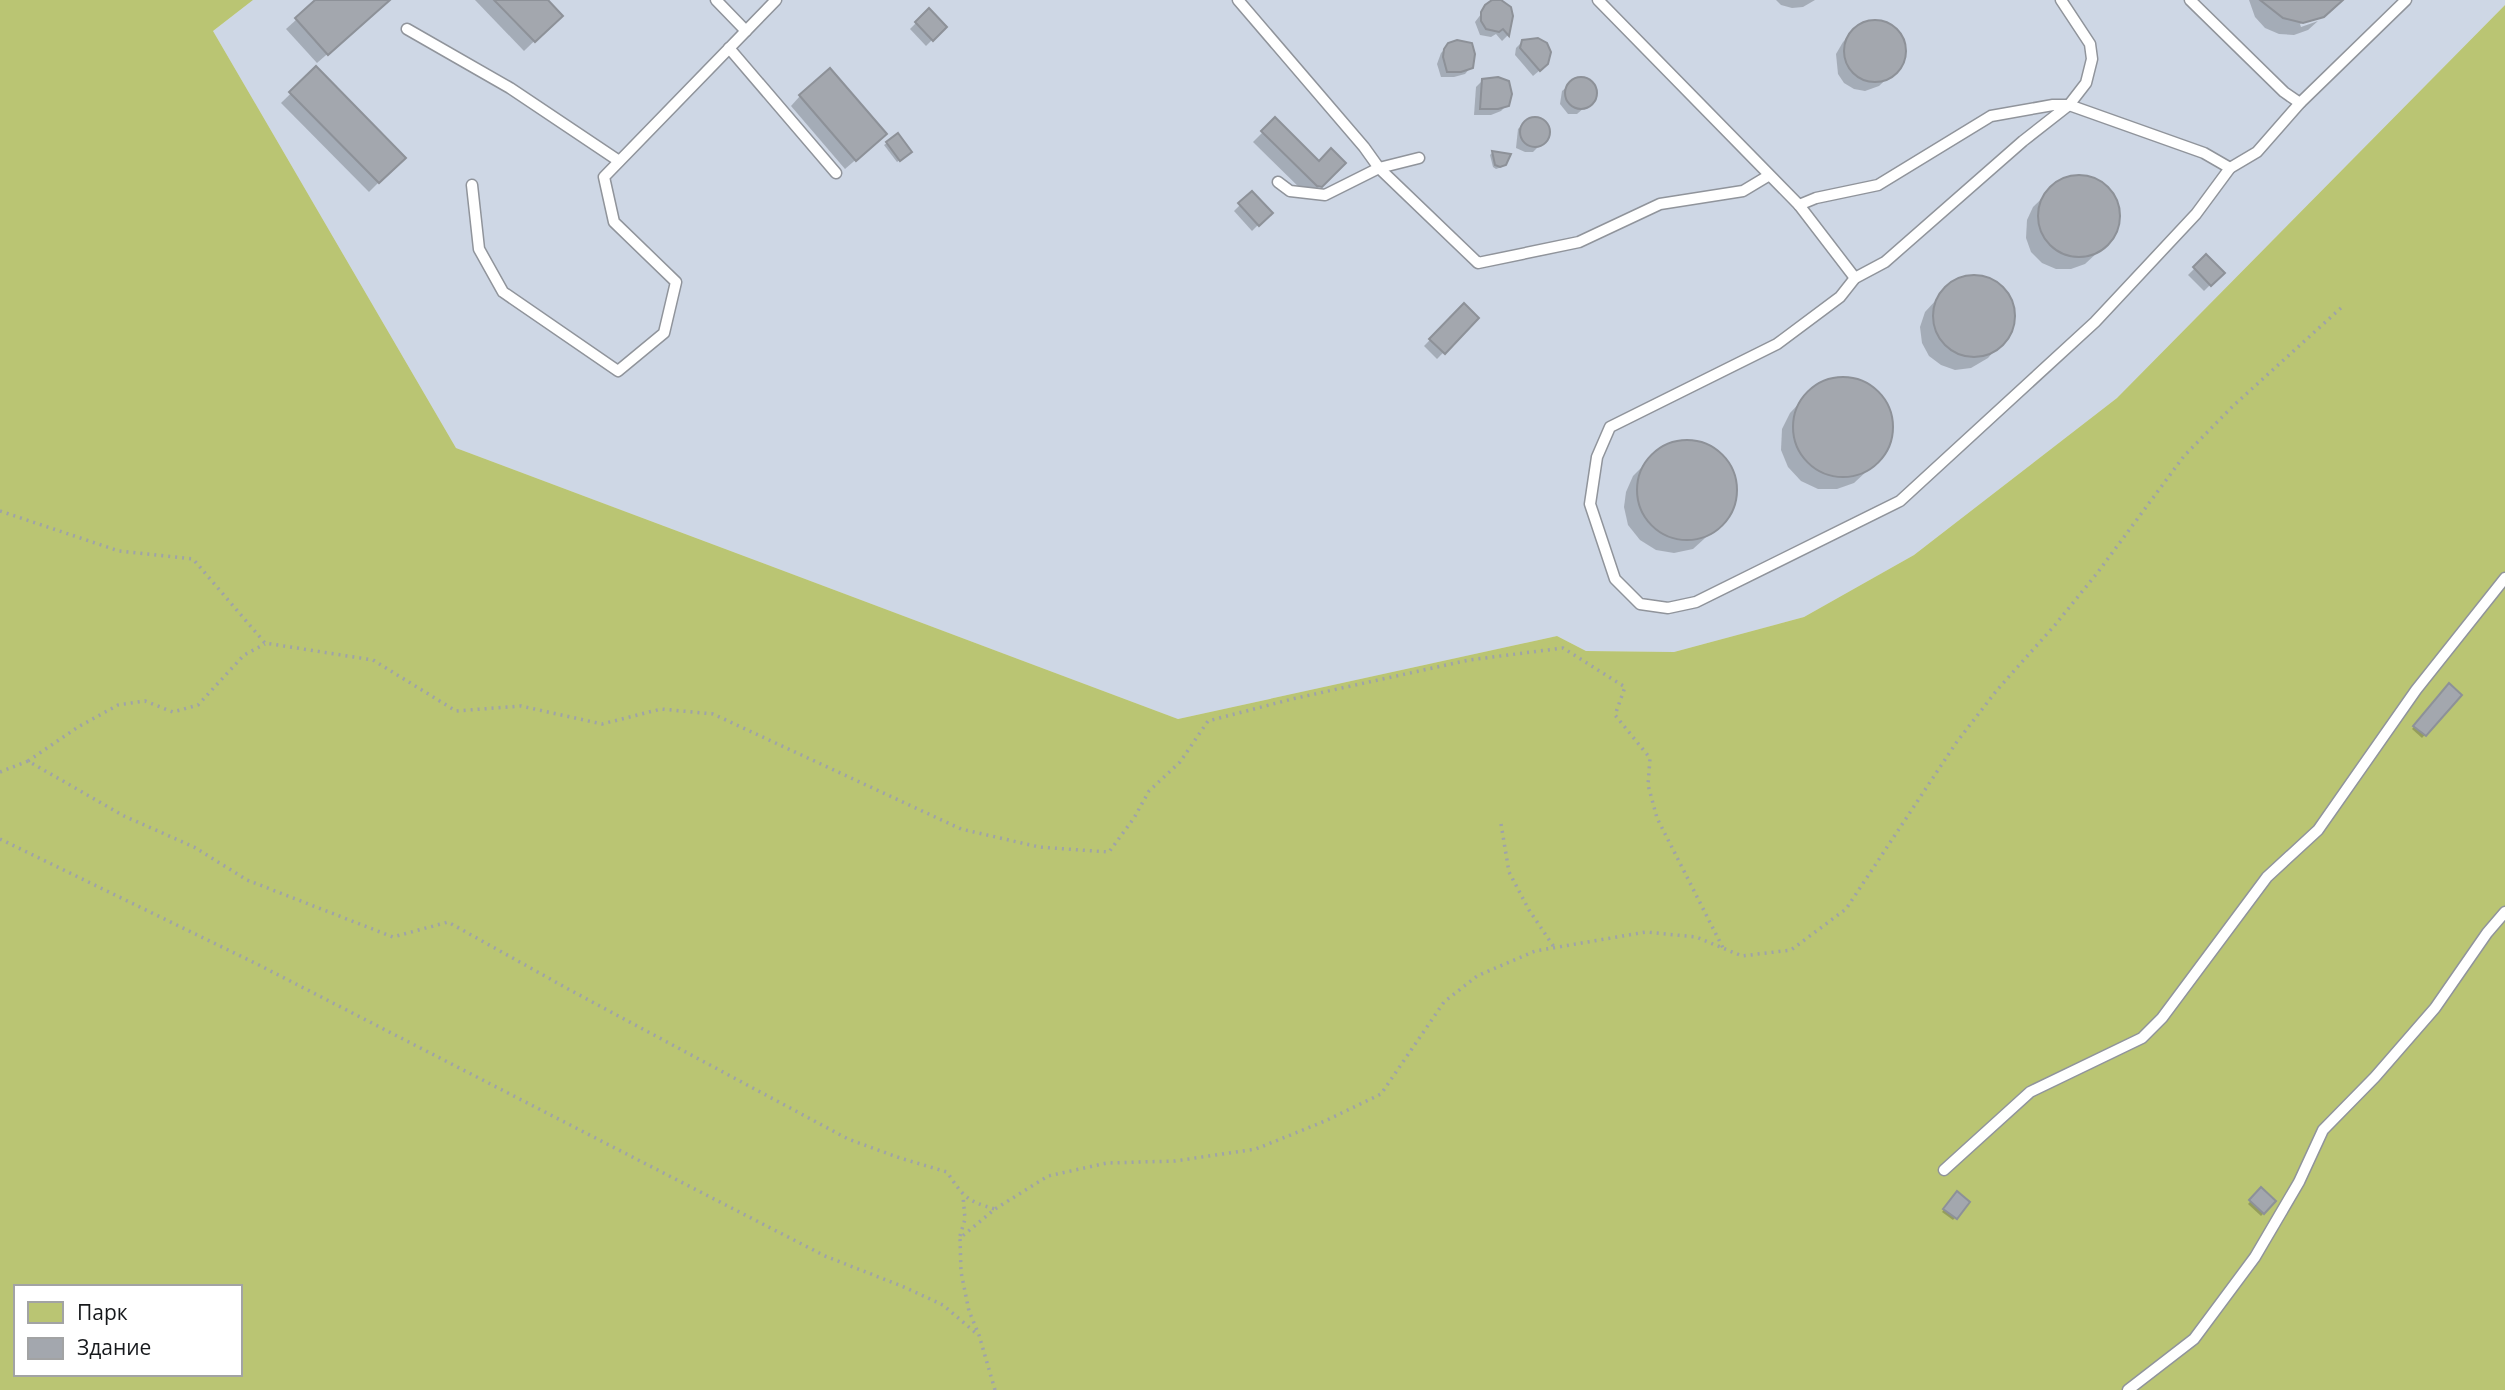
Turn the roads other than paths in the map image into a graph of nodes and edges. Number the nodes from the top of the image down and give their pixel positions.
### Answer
1 (716, 0) edge
2 (776, 0) edge
3 (1238, 0) edge
4 (1598, 0) edge
5 (2062, 0) edge
6 (2190, 0) edge
7 (2406, 0) edge
8 (407, 29) dead end
9 (746, 31) junction
10 (729, 48) junction
11 (2300, 103) junction
12 (2069, 105) junction
13 (1419, 158) dead end
14 (619, 161) junction
15 (1379, 168) junction
16 (2230, 168) junction
17 (836, 173) dead end
18 (1768, 176) junction
19 (1278, 182) dead end
20 (472, 186) dead end
21 (1799, 205) junction
22 (1855, 278) junction
23 (2505, 578) edge
24 (2505, 912) edge
25 (1944, 1170) dead end
26 (2128, 1390) edge

1 - 9 lane
2 - 9 lane
3 - 15 lane
4 - 18 lane
5 - 12 lane
6 - 11 lane
7 - 11 lane
8 - 14 lane
9 - 10 lane
10 - 14 lane
10 - 17 lane
11 - 16 lane
12 - 16 lane
12 - 21 lane
12 - 22 lane
13 - 15 lane
14 - 20 lane
15 - 18 lane
15 - 19 lane
16 - 22 lane
18 - 21 lane
21 - 22 lane
23 - 25 lane
24 - 26 lane

